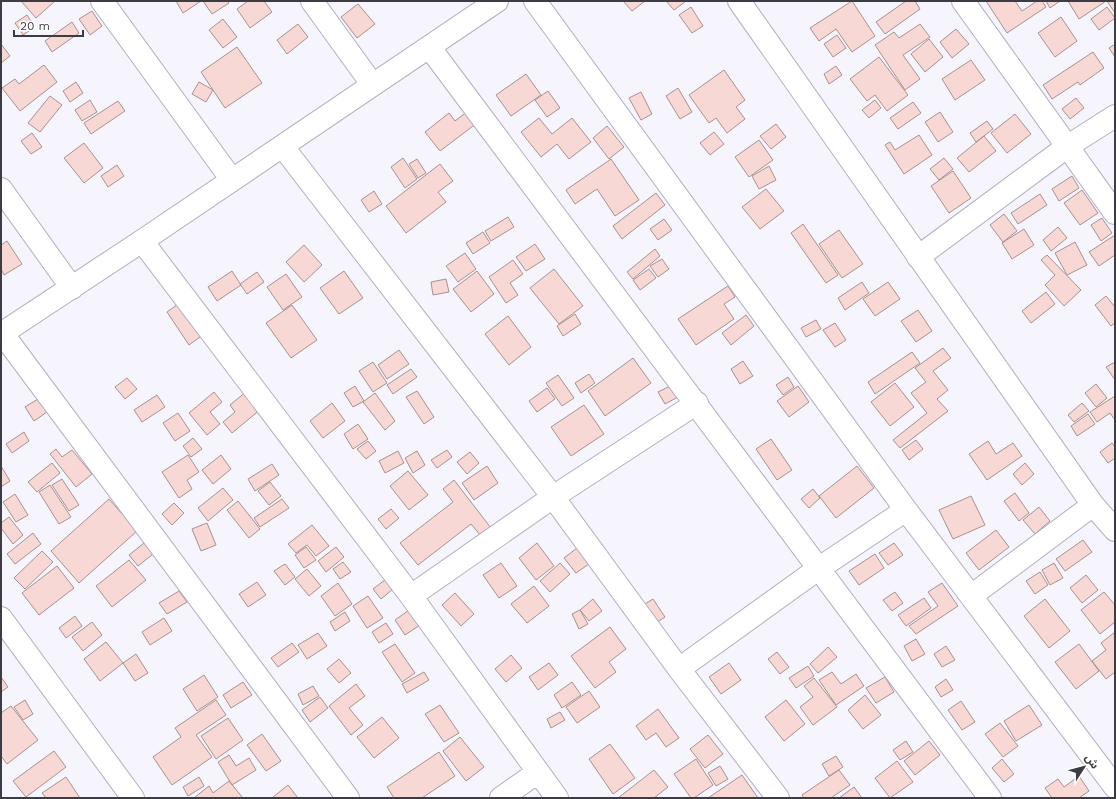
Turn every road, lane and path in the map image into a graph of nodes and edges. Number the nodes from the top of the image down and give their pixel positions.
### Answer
1 (102, 1) edge
2 (312, 1) edge
3 (497, 1) edge
4 (535, 1) edge
5 (739, 1) edge
6 (963, 1) edge
7 (430, 48) junction
8 (372, 84) junction
9 (1115, 116) edge
10 (1068, 146) junction
11 (283, 147) junction
12 (232, 180) junction
13 (1, 189) edge
14 (1115, 212) edge
15 (142, 242) junction
16 (918, 256) junction
17 (72, 288) junction
18 (2, 334) edge
19 (696, 403) junction
20 (553, 497) junction
21 (1093, 505) junction
22 (906, 510) junction
23 (1115, 530) edge
24 (818, 569) junction
25 (411, 596) junction
26 (971, 596) junction
27 (1, 618) edge
28 (679, 669) junction
29 (538, 772) junction
30 (1115, 787) edge
31 (1115, 790) edge
32 (124, 795) edge
33 (348, 798) edge
34 (501, 798) edge
35 (557, 798) edge
36 (778, 798) edge
37 (990, 798) edge
38 (1104, 798) edge

1 - 12 street
2 - 8 street
3 - 7 street
4 - 22 street
5 - 16 street
6 - 10 street
7 - 8 street
7 - 19 street
8 - 11 street
9 - 10 street
10 - 14 street
10 - 16 street
11 - 12 street
11 - 20 street
12 - 15 street
13 - 17 street
15 - 17 street
15 - 25 street
16 - 21 street
17 - 18 street
18 - 33 street
19 - 20 street
19 - 24 street
20 - 25 street
20 - 28 street
21 - 23 street
21 - 26 street
22 - 24 street
22 - 26 street
24 - 28 street
24 - 37 street
25 - 29 street
26 - 30 street
27 - 32 street
28 - 36 street
29 - 34 street
29 - 35 street
31 - 38 street

